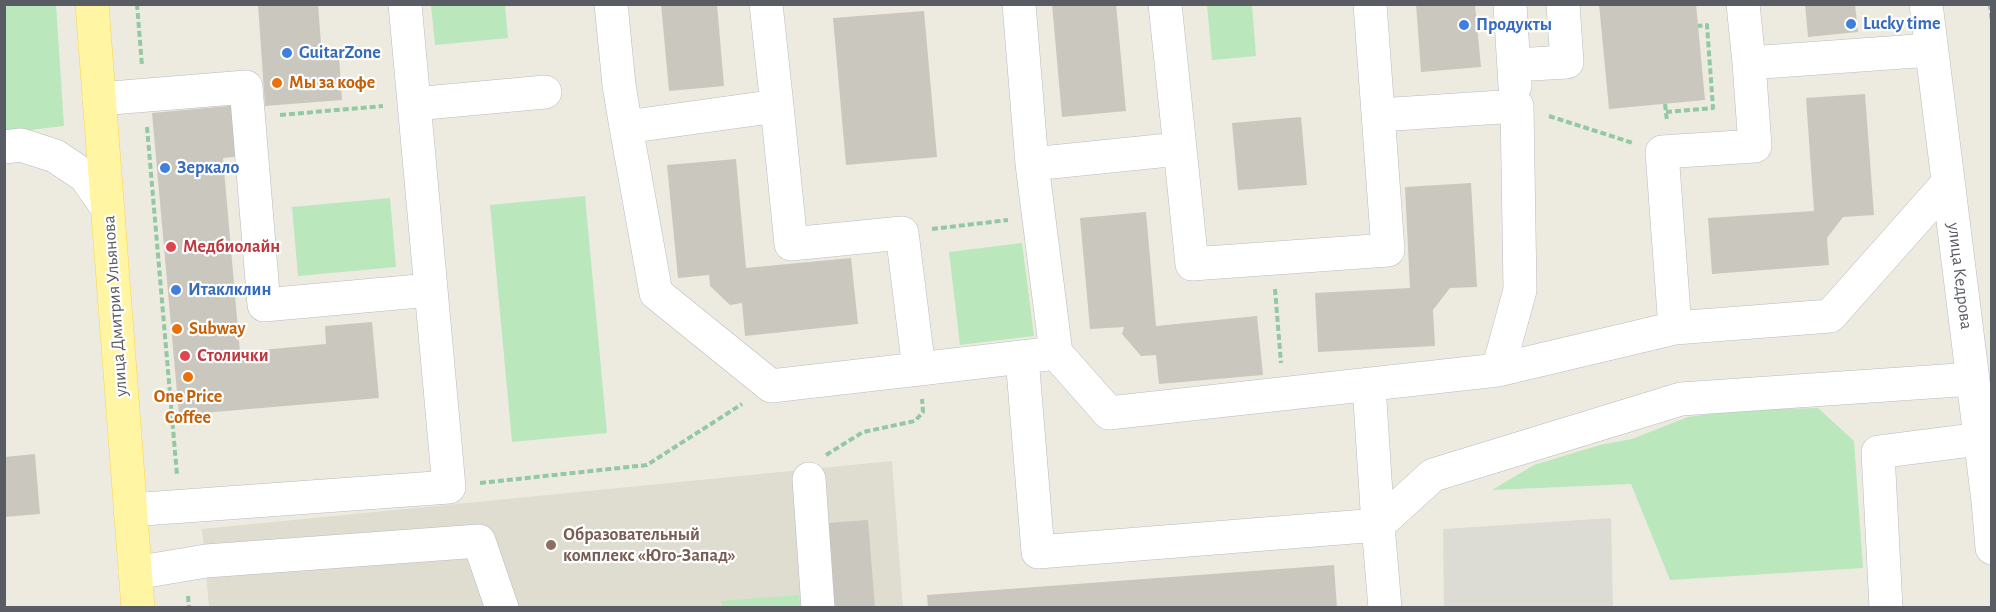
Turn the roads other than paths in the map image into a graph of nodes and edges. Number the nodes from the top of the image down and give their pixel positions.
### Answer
1 (92, 4) edge
2 (405, 4) edge
3 (611, 4) edge
4 (766, 4) edge
5 (1019, 4) edge
6 (1165, 4) edge
7 (1370, 4) edge
8 (1510, 4) edge
9 (1563, 4) edge
10 (1743, 4) edge
11 (1937, 4) edge
12 (1926, 5) edge
13 (1930, 50) junction
14 (1749, 63) junction
15 (1514, 65) junction
16 (545, 92) dead end
17 (99, 99) junction
18 (414, 104) junction
19 (777, 106) junction
20 (1517, 106) junction
21 (1379, 115) junction
22 (626, 127) junction
23 (4, 147) edge
24 (1179, 149) junction
25 (1032, 164) junction
26 (1948, 183) junction
27 (108, 209) junction
28 (430, 290) junction
29 (1979, 315) edge
30 (1675, 328) junction
31 (1056, 353) junction
32 (1022, 357) junction
33 (1498, 370) junction
34 (1973, 379) junction
35 (921, 382) junction
36 (1369, 385) junction
37 (1980, 439) junction
38 (809, 479) road end
39 (1990, 501) edge
40 (130, 510) junction
41 (1378, 525) junction
42 (1992, 548) edge
43 (135, 573) junction
44 (138, 608) edge
45 (502, 608) edge
46 (818, 608) edge
47 (1385, 608) edge
48 (1886, 608) edge

1 - 17 main road, улица Дмитрия Ульянова
2 - 18 street
3 - 22 street
4 - 19 street
5 - 25 street
6 - 24 street
7 - 21 street
8 - 15 street
9 - 15 street
10 - 14 street
11 - 12 street
12 - 13 street, улица Кедрова
13 - 14 street
13 - 26 street, улица Кедрова
14 - 30 street
15 - 20 street
16 - 18 street
17 - 27 main road, улица Дмитрия Ульянова
17 - 28 street
18 - 28 street
19 - 22 street
19 - 35 street
20 - 21 street
20 - 33 street
21 - 24 street
22 - 35 street
23 - 27 street
24 - 25 street
25 - 31 street
26 - 29 street, улица Кедрова
26 - 30 street
27 - 40 main road, улица Дмитрия Ульянова
28 - 40 street
29 - 34 street, улица Кедрова
30 - 33 street
31 - 32 street
31 - 36 street
32 - 35 street
32 - 41 street
33 - 36 street
34 - 37 street, улица Кедрова
34 - 41 street
36 - 41 street
37 - 39 street, улица Кедрова
37 - 48 street
38 - 46 street
39 - 42 street, улица Кедрова
40 - 43 main road, улица Дмитрия Ульянова
41 - 47 street
43 - 44 main road, улица Дмитрия Ульянова
43 - 45 street

